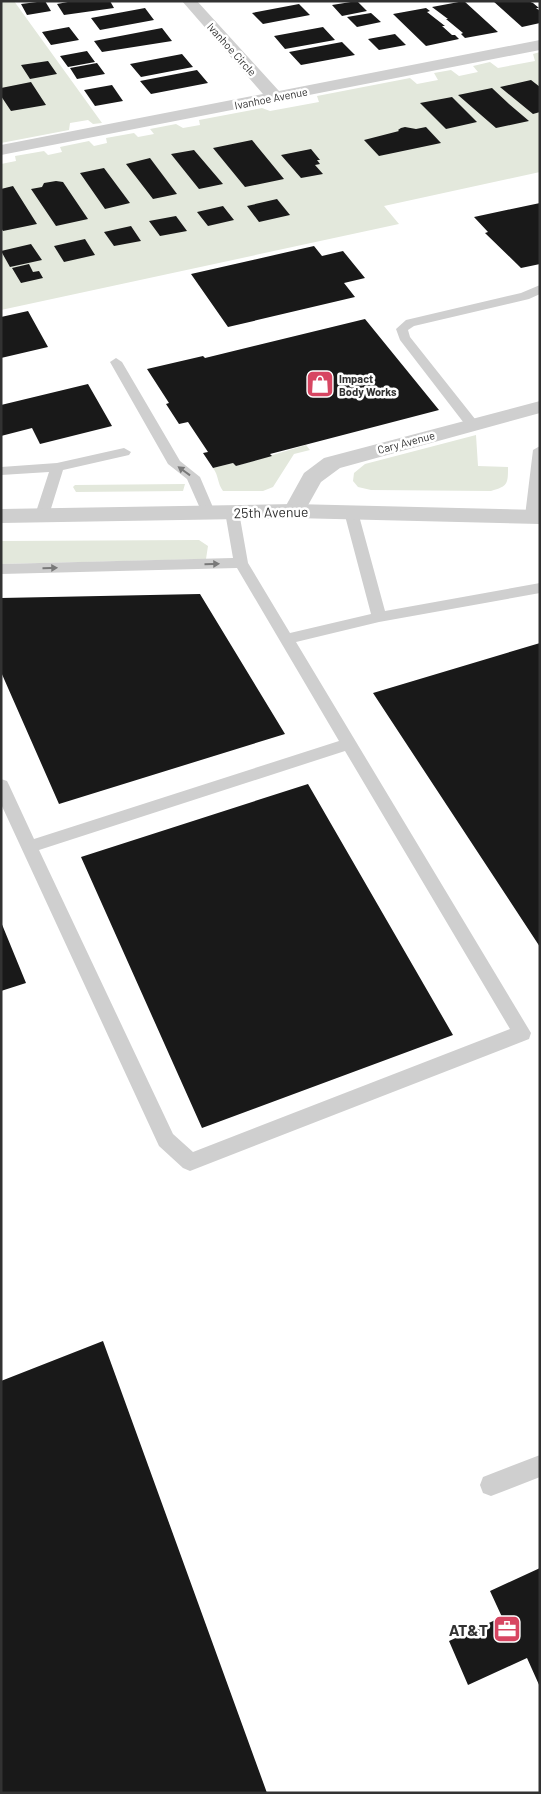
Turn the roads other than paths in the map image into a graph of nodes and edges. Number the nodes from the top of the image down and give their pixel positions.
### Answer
1 (189, 1) edge
2 (540, 45) edge
3 (275, 97) junction
4 (1, 150) edge
5 (540, 289) edge
6 (116, 362) dead end
7 (540, 407) edge
8 (472, 424) junction
9 (540, 450) edge
10 (124, 452) dead end
11 (57, 467) junction
12 (1, 471) edge
13 (294, 511) junction
14 (208, 512) junction
15 (232, 512) junction
16 (352, 512) junction
17 (42, 515) junction
18 (1, 516) edge
19 (536, 516) edge
20 (241, 564) junction
21 (1, 570) edge
22 (540, 588) edge
23 (379, 617) junction
24 (286, 639) junction
25 (349, 744) junction
26 (1, 785) edge
27 (29, 847) junction
28 (540, 1466) edge
29 (491, 1485) dead end

1 - 3 street, Ivanhoe Circle
2 - 3 street, Ivanhoe Avenue
3 - 4 street, Ivanhoe Avenue
5 - 8 lane
14 -> 6 lane
7 - 8 street, Cary Avenue
8 - 13 street, Cary Avenue
9 - 19 lane
10 - 11 lane
11 - 12 lane
11 - 17 lane
13 - 15 street, 25th Avenue
13 - 16 street, 25th Avenue
14 - 15 street, 25th Avenue
14 - 17 street, 25th Avenue
15 - 20 lane
16 - 19 street, 25th Avenue
16 - 23 lane
17 - 18 street, 25th Avenue
21 -> 20 lane
20 - 24 lane
22 - 23 lane
23 - 24 lane
24 - 25 lane
25 - 27 lane
25 - 27 lane
26 - 27 lane
28 - 29 lane

